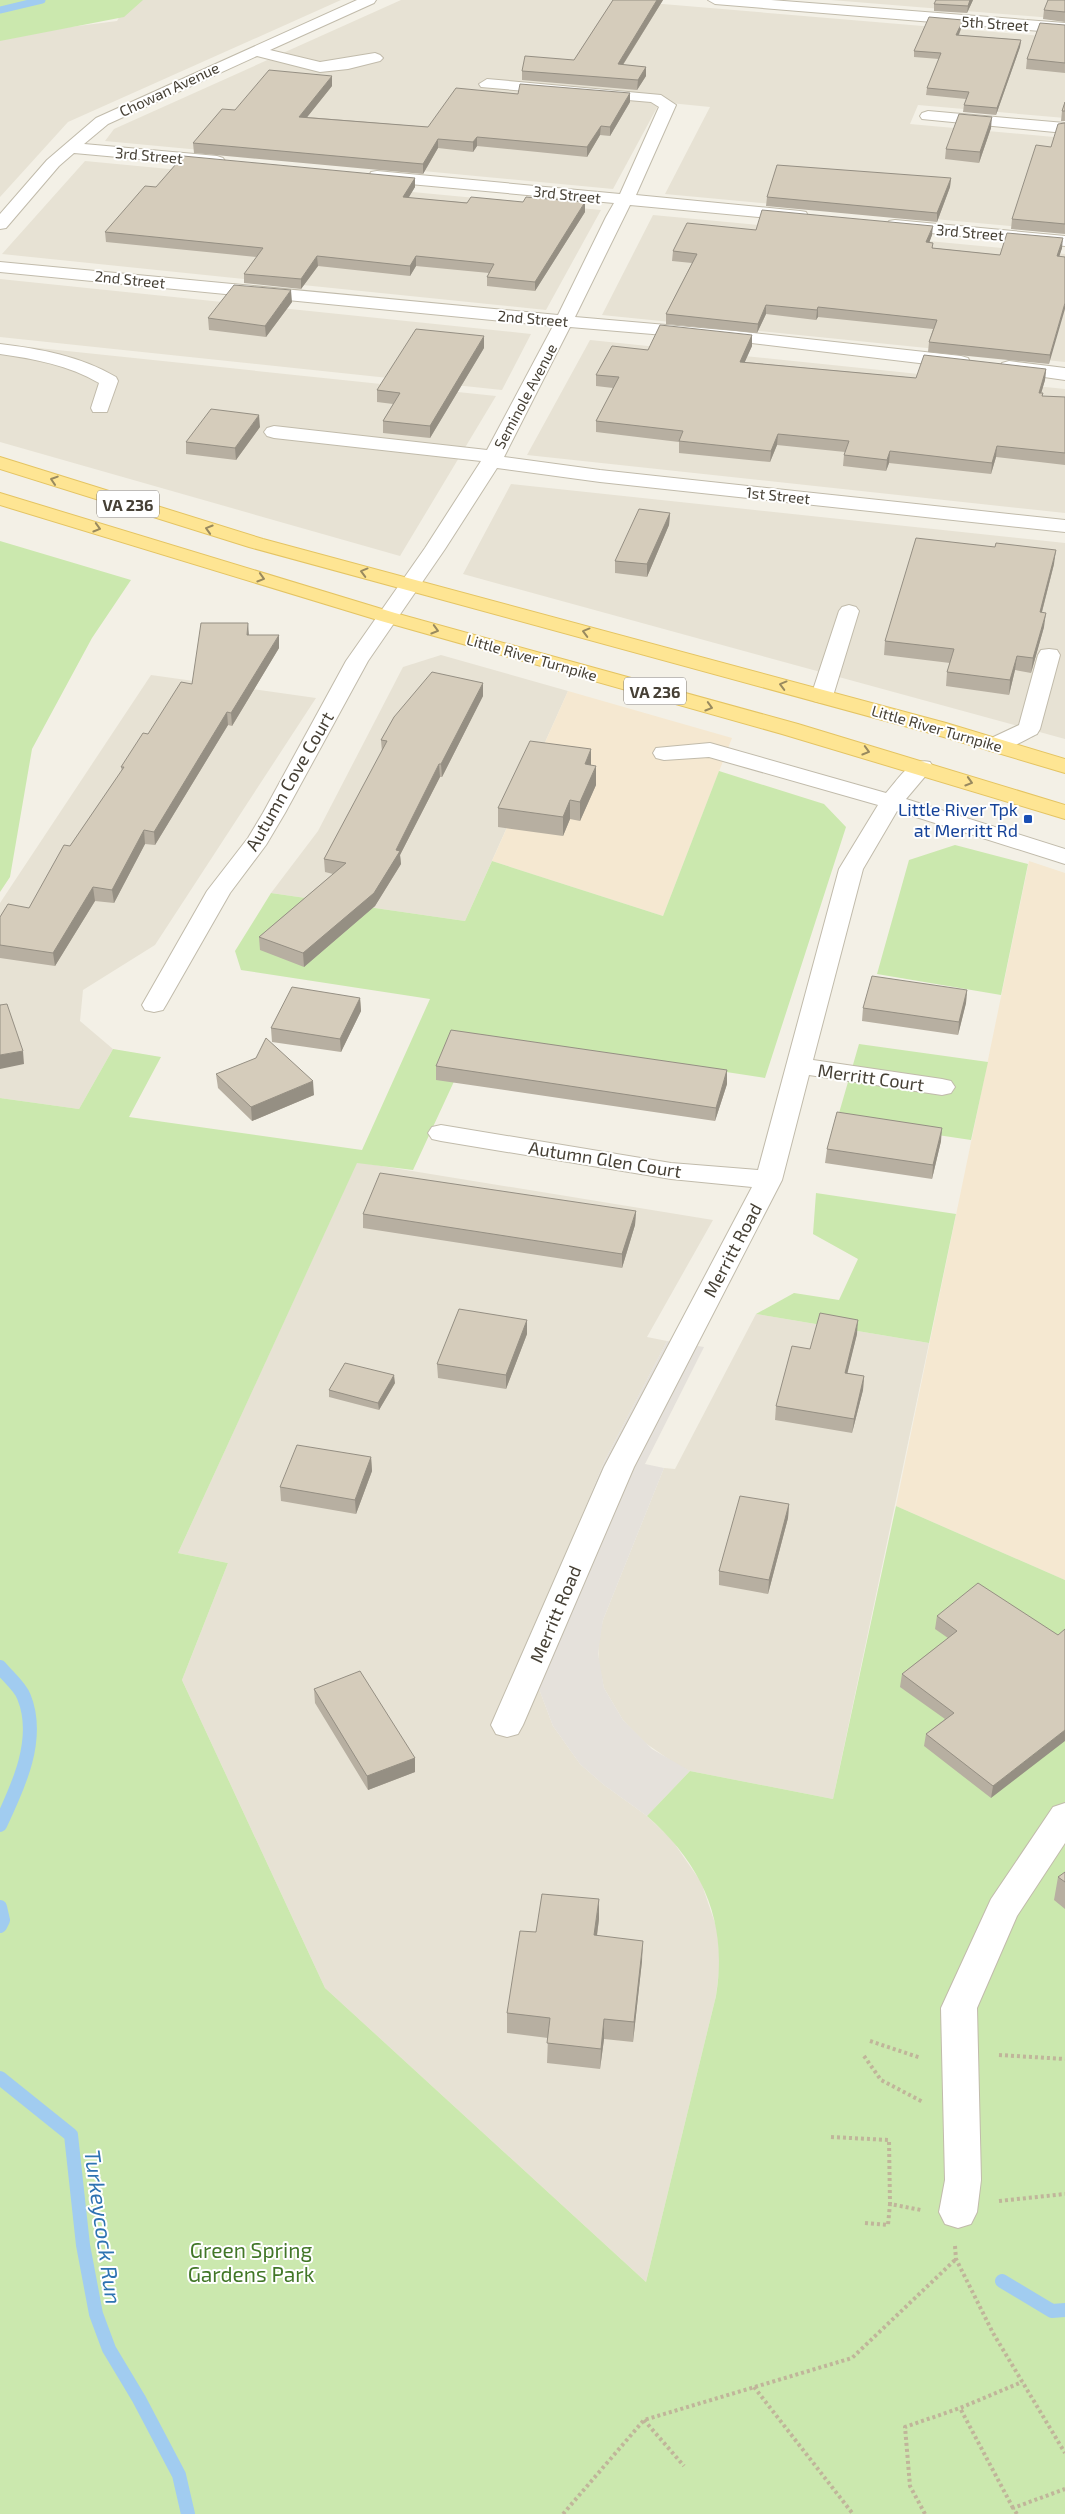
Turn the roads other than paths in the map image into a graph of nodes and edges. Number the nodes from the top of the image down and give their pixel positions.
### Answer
1 (369, 0) edge
2 (715, 0) edge
3 (1065, 28) edge
4 (254, 51) junction
5 (375, 58) dead end
6 (487, 84) dead end
7 (928, 116) dead end
8 (1065, 128) edge
9 (70, 148) junction
10 (237, 163) edge
11 (365, 175) edge
12 (626, 200) junction
13 (821, 218) edge
14 (0, 224) edge
15 (879, 224) edge
16 (1065, 241) edge
17 (0, 267) edge
18 (565, 320) junction
19 (0, 349) edge
20 (1065, 374) edge
21 (100, 408) dead end
22 (274, 432) dead end
23 (492, 459) junction
24 (0, 463) edge
25 (0, 499) edge
26 (1065, 526) edge
27 (411, 584) junction
28 (849, 611) dead end
29 (388, 617) junction
30 (1049, 655) dead end
31 (822, 696) junction
32 (995, 745) junction
33 (664, 753) dead end
34 (1065, 766) edge
35 (922, 768) junction
36 (891, 802) junction
37 (1065, 812) edge
38 (1065, 857) edge
39 (154, 1005) dead end
40 (800, 1066) junction
41 (942, 1087) dead end
42 (441, 1133) dead end
43 (769, 1180) junction
44 (507, 1725) dead end
45 (1065, 1816) edge
46 (958, 2212) road end

1 - 4 street, Chowan Avenue
2 - 3 street, 5th Street
4 - 5 street
4 - 9 street, Chowan Avenue
6 - 12 street, Seminole Avenue
7 - 8 street
9 - 10 street, 3rd Street
9 - 14 street, Chowan Avenue
11 - 12 street, 3rd Street
12 - 13 street, 3rd Street
12 - 18 street, Seminole Avenue
15 - 16 street, 3rd Street
17 - 18 street, 2nd Street
18 - 20 street, 2nd Street
18 - 23 street, Seminole Avenue
19 - 21 street
22 - 23 street, 1st Street
23 - 26 street, 1st Street
23 - 27 street, Seminole Avenue
27 -> 24 main road, Little River Turnpike / VA 236
25 -> 29 main road, Little River Turnpike / VA 236
27 - 29 street, Autumn Cove Court
31 -> 27 main road, Little River Turnpike / VA 236
28 - 31 street
29 -> 35 main road, Little River Turnpike / VA 236
29 - 39 street, Autumn Cove Court
30 - 32 street
31 - 32 main road, Little River Turnpike / VA 236
32 - 34 main road, Little River Turnpike / VA 236
33 - 36 street
35 - 36 street, Merritt Road
35 -> 37 main road, Little River Turnpike / VA 236
36 - 38 street
36 - 40 street, Merritt Road
40 - 41 street, Merritt Court
40 - 43 street, Merritt Road
42 - 43 street, Autumn Glen Court
43 - 44 street, Merritt Road
45 - 46 street

